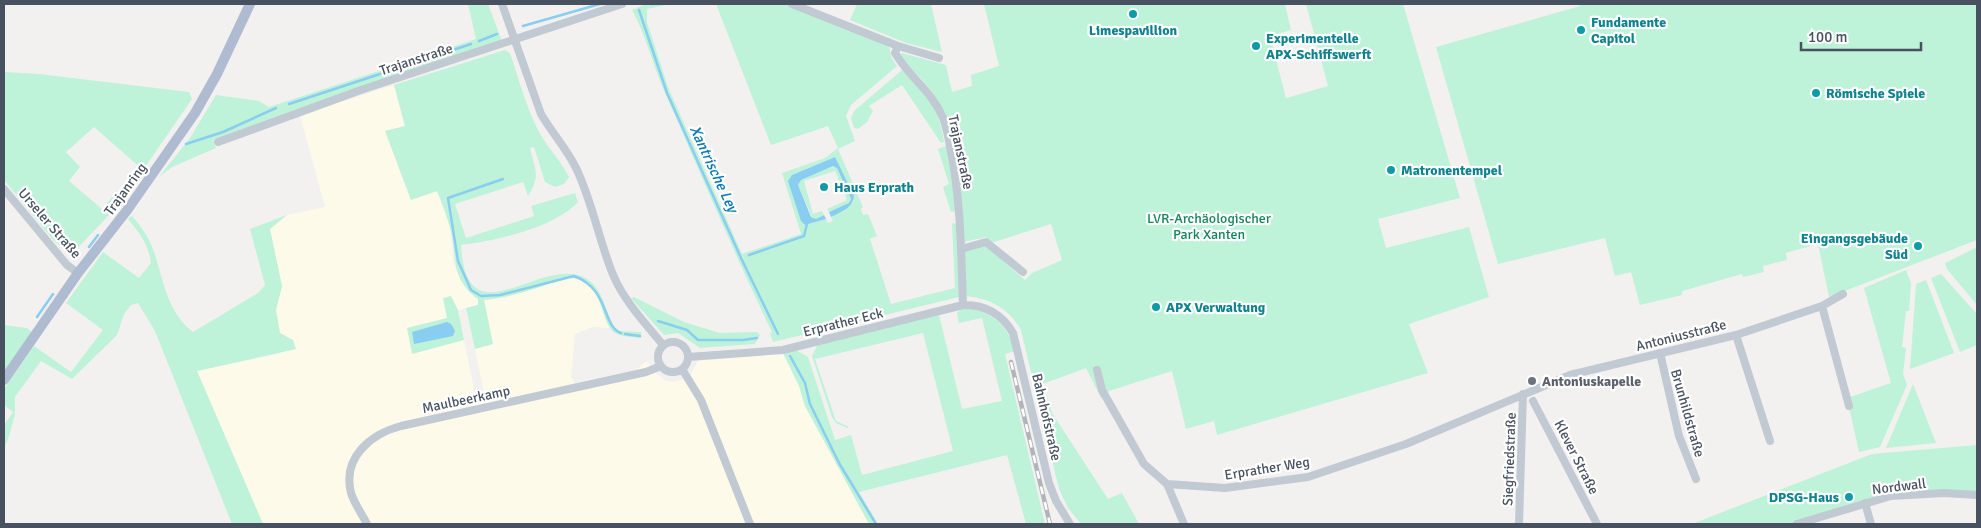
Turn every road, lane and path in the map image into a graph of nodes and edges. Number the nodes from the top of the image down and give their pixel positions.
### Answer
1 (250, 4) edge
2 (502, 4) edge
3 (622, 4) edge
4 (792, 4) edge
5 (515, 40) junction
6 (898, 46) junction
7 (939, 58) dead end
8 (218, 142) dead end
9 (4, 189) edge
10 (961, 248) junction
11 (1023, 272) dead end
12 (78, 273) junction
13 (1843, 294) dead end
14 (963, 305) junction
15 (1822, 306) junction
16 (1000, 317) joint
17 (1736, 335) junction
18 (663, 345) junction
19 (1660, 354) junction
20 (688, 357) junction
21 (661, 366) junction
22 (682, 369) junction
23 (1097, 370) dead end
24 (4, 380) edge
25 (1523, 394) junction
26 (1534, 401) dead end
27 (1849, 406) dead end
28 (1770, 440) dead end
29 (1696, 479) dead end
30 (1167, 484) junction
31 (1977, 495) edge
32 (1865, 502) junction
33 (367, 524) edge
34 (750, 524) edge
35 (1070, 524) edge
36 (1184, 524) edge
37 (1520, 524) edge
38 (1598, 524) edge
39 (1796, 524) edge
40 (1871, 524) edge

1 - 12 main road, Trajanring
2 - 5 street
3 - 5 street, Trajanstraße
4 - 6 street
5 - 8 street, Trajanstraße
5 - 18 street
6 - 7 street
6 - 10 street, Trajanstraße
9 - 12 street, Urseler Straße
10 - 11 street
10 - 14 street, Trajanstraße
12 - 24 main road, Trajanring
13 - 15 street, Antoniusstraße
14 - 16 street, Erprather Eck
14 - 20 street, Erprather Eck
15 - 17 street, Antoniusstraße
15 - 27 street
16 - 35 street, Bahnhofstraße
17 - 19 street, Antoniusstraße
17 - 28 street
18 - 20 street
18 - 21 street
19 - 25 street, Antoniusstraße
19 - 29 street, Brunhildstraße
20 - 22 street
21 - 22 street, Maulbeerkamp
21 - 33 street, Maulbeerkamp
22 - 34 street
23 - 30 street
25 - 30 street, Erprather Weg
25 - 37 street, Siegfriedstraße
26 - 38 street, Klever Straße
30 - 36 street
31 - 32 street, Nordwall
32 - 39 street, Nordwall
32 - 40 street

